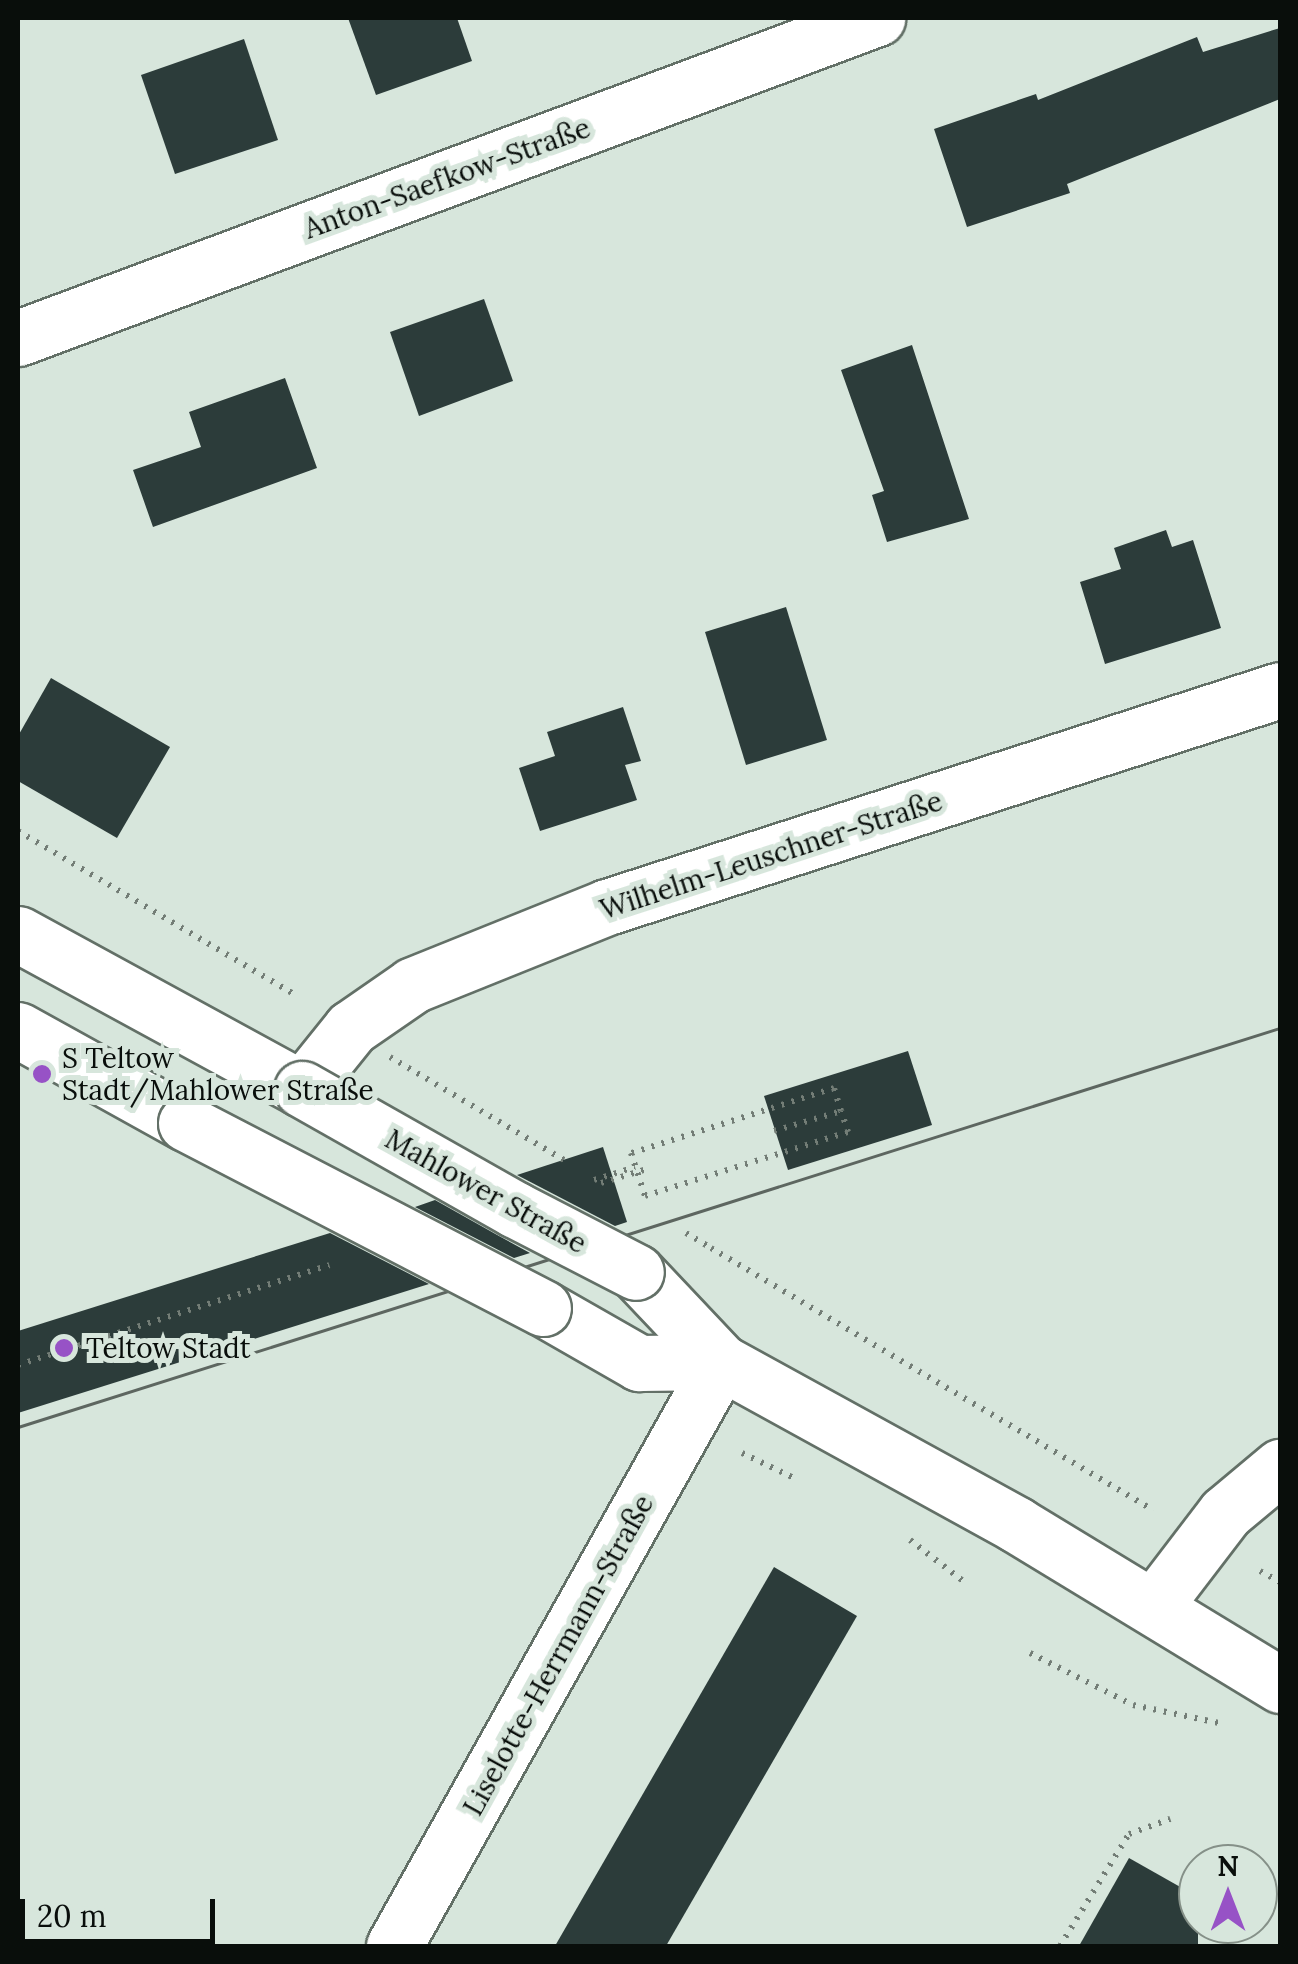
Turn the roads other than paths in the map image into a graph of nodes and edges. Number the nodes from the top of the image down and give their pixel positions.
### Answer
1 (864, 20) edge
2 (18, 338) edge
3 (1280, 690) edge
4 (18, 934) edge
5 (18, 1030) edge
6 (302, 1089) junction
7 (721, 1362) junction
8 (1280, 1467) edge
9 (1154, 1606) junction
10 (1280, 1685) edge
11 (394, 1946) edge

1 - 2 street, Anton-Saefkow-Straße
3 - 6 street, Wilhelm-Leuschner-Straße
4 - 6 street, Mahlower Straße
5 - 7 street, bridge
6 - 7 street, Mahlower Straße, bridge
7 - 9 street, Mahlower Straße
7 - 11 street, Liselotte-Herrmann-Straße
8 - 9 street
9 - 10 street, Mahlower Straße

